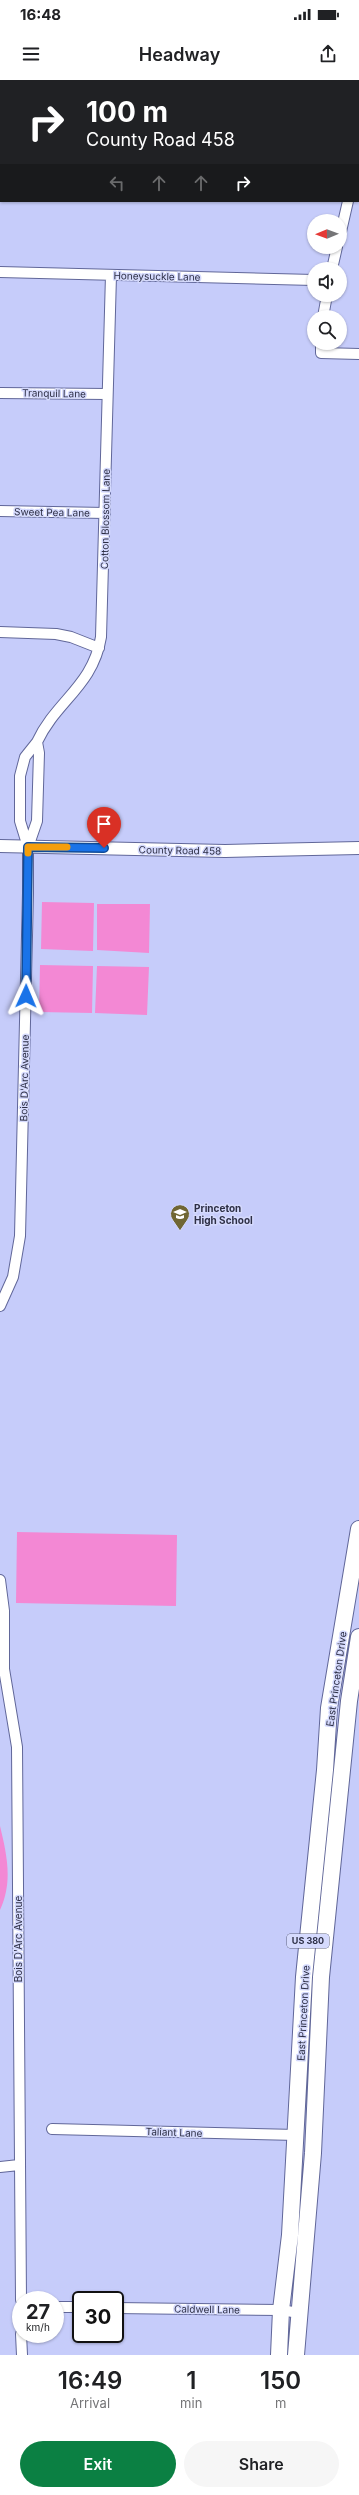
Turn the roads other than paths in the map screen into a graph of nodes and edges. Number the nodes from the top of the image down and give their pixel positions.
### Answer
1 (348, 202) edge
2 (345, 214) edge
3 (0, 272) edge
4 (111, 275) junction
5 (307, 280) edge
6 (334, 350) edge
7 (359, 354) edge
8 (0, 393) edge
9 (107, 394) junction
10 (0, 511) edge
11 (105, 513) junction
12 (0, 632) edge
13 (100, 648) junction
14 (37, 742) junction
15 (0, 846) edge
16 (28, 847) junction
17 (359, 848) edge
18 (0, 1306) edge
19 (359, 1529) edge
20 (357, 1549) edge
21 (0, 1580) edge
22 (359, 1638) edge
23 (298, 2109) junction
24 (315, 2110) junction
25 (52, 2129) dead end
26 (297, 2135) junction
27 (19, 2165) junction
28 (0, 2167) edge
29 (21, 2291) edge
30 (124, 2308) edge
31 (281, 2310) junction
32 (299, 2313) junction
33 (21, 2343) edge
34 (22, 2355) edge
35 (279, 2355) edge
36 (296, 2355) edge

1 - 2 street
3 - 4 street, Honeysuckle Lane
4 - 5 street, Honeysuckle Lane
4 - 9 street, Cotton Blossom Lane
6 - 7 street
8 - 9 street, Tranquil Lane
9 - 11 street, Cotton Blossom Lane
10 - 11 street, Sweet Pea Lane
11 - 13 street, Cotton Blossom Lane
12 - 13 street
13 - 14 street, Cotton Blossom Lane
14 - 16 street
14 - 16 street, Cotton Blossom Lane
15 - 16 street, County Road 458
16 - 17 street, County Road 458
16 - 18 street, Bois D'Arc Avenue
19 - 20 highway, East Princeton Drive / US 380
20 - 23 highway, East Princeton Drive / US 380
21 - 27 street, Bois D'Arc Avenue
22 - 24 highway, East Princeton Drive / US 380
23 - 24 highway
23 - 26 highway, East Princeton Drive / US 380
24 - 32 highway, East Princeton Drive / US 380
25 - 26 street, Taliant Lane
26 - 31 highway, East Princeton Drive / US 380
27 - 28 street
27 - 29 street, Bois D'Arc Avenue
30 - 31 street, Caldwell Lane
31 - 32 street, Caldwell Lane
31 - 35 highway, East Princeton Drive / US 380
32 - 36 highway, East Princeton Drive / US 380
33 - 34 street

